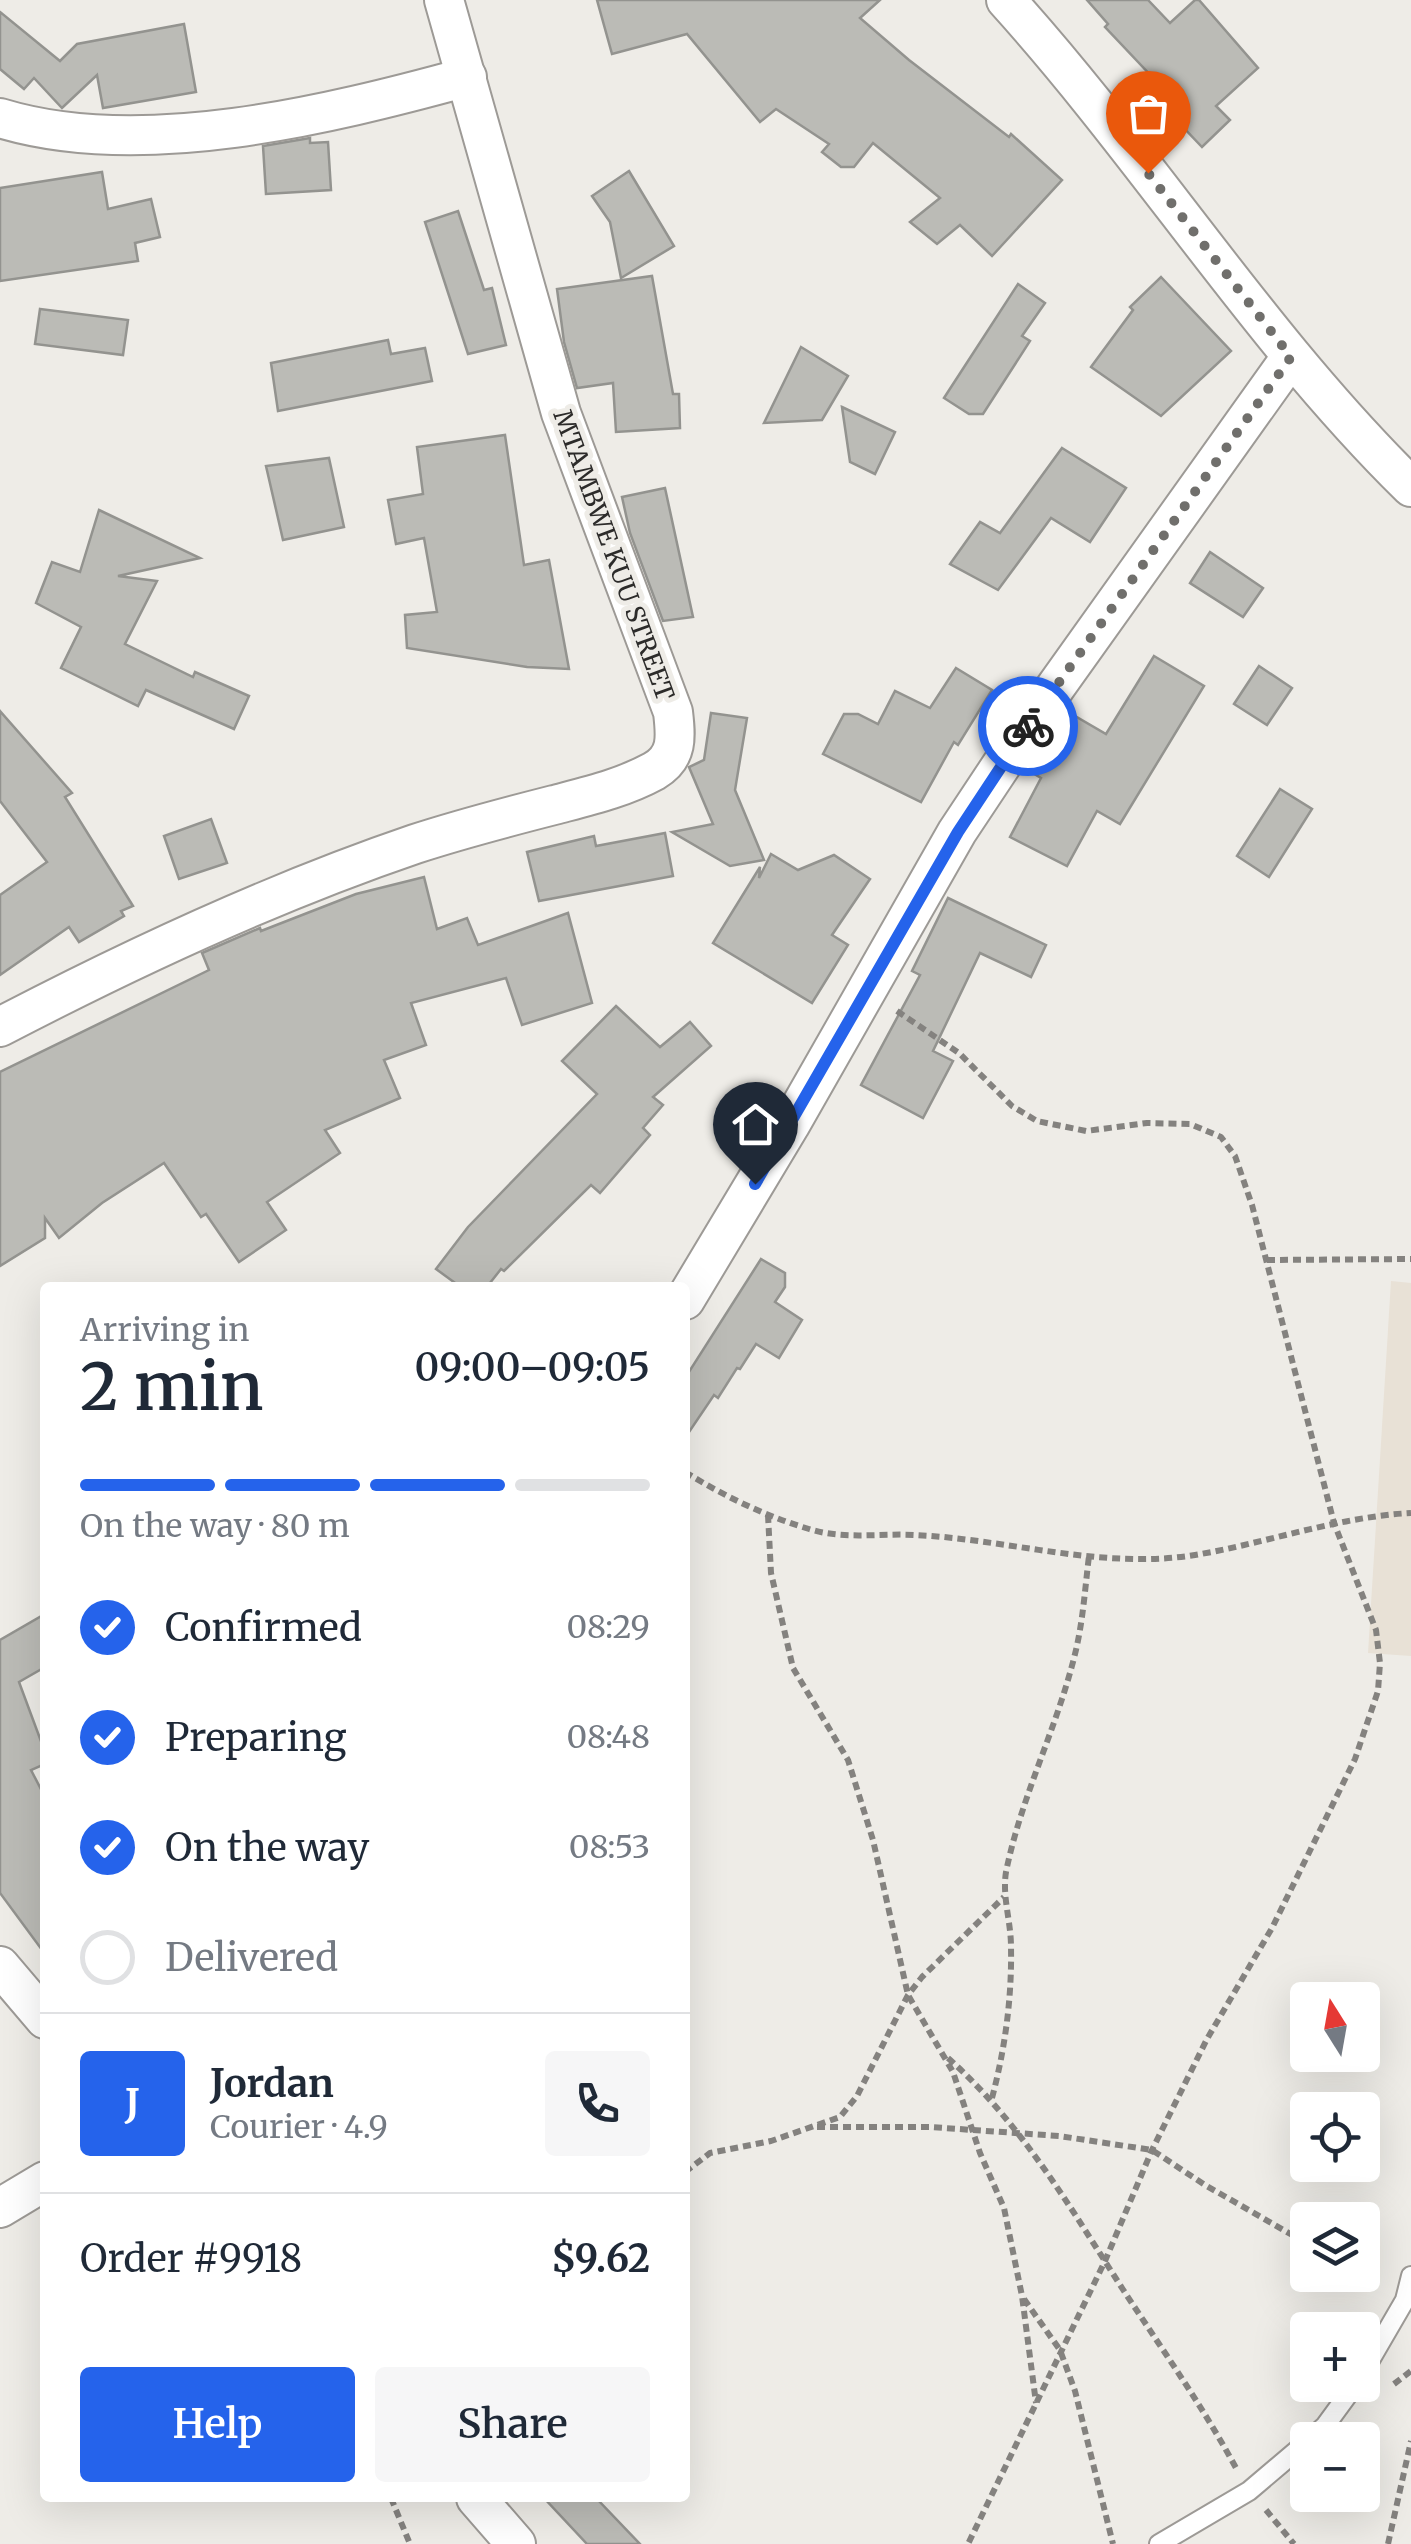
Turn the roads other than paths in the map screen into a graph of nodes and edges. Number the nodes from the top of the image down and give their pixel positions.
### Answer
1 (444, 0) edge
2 (1006, 0) edge
3 (467, 77) junction
4 (0, 118) edge
5 (1291, 357) junction
6 (1411, 487) edge
7 (0, 1027) edge
8 (690, 1291) edge
9 (0, 1966) edge
10 (40, 2012) edge
11 (40, 2184) edge
12 (0, 2208) edge
13 (1411, 2276) edge
14 (1380, 2342) edge
15 (1290, 2456) edge
16 (479, 2502) edge
17 (516, 2544) edge
18 (1159, 2544) edge

1 - 3 street, MTAMBWE KUU STREET
2 - 5 street
3 - 4 street
3 - 7 street, MTAMBWE KUU STREET
5 - 6 street
5 - 8 street
9 - 10 street
11 - 12 street
13 - 14 lane
15 - 18 lane
16 - 17 street

